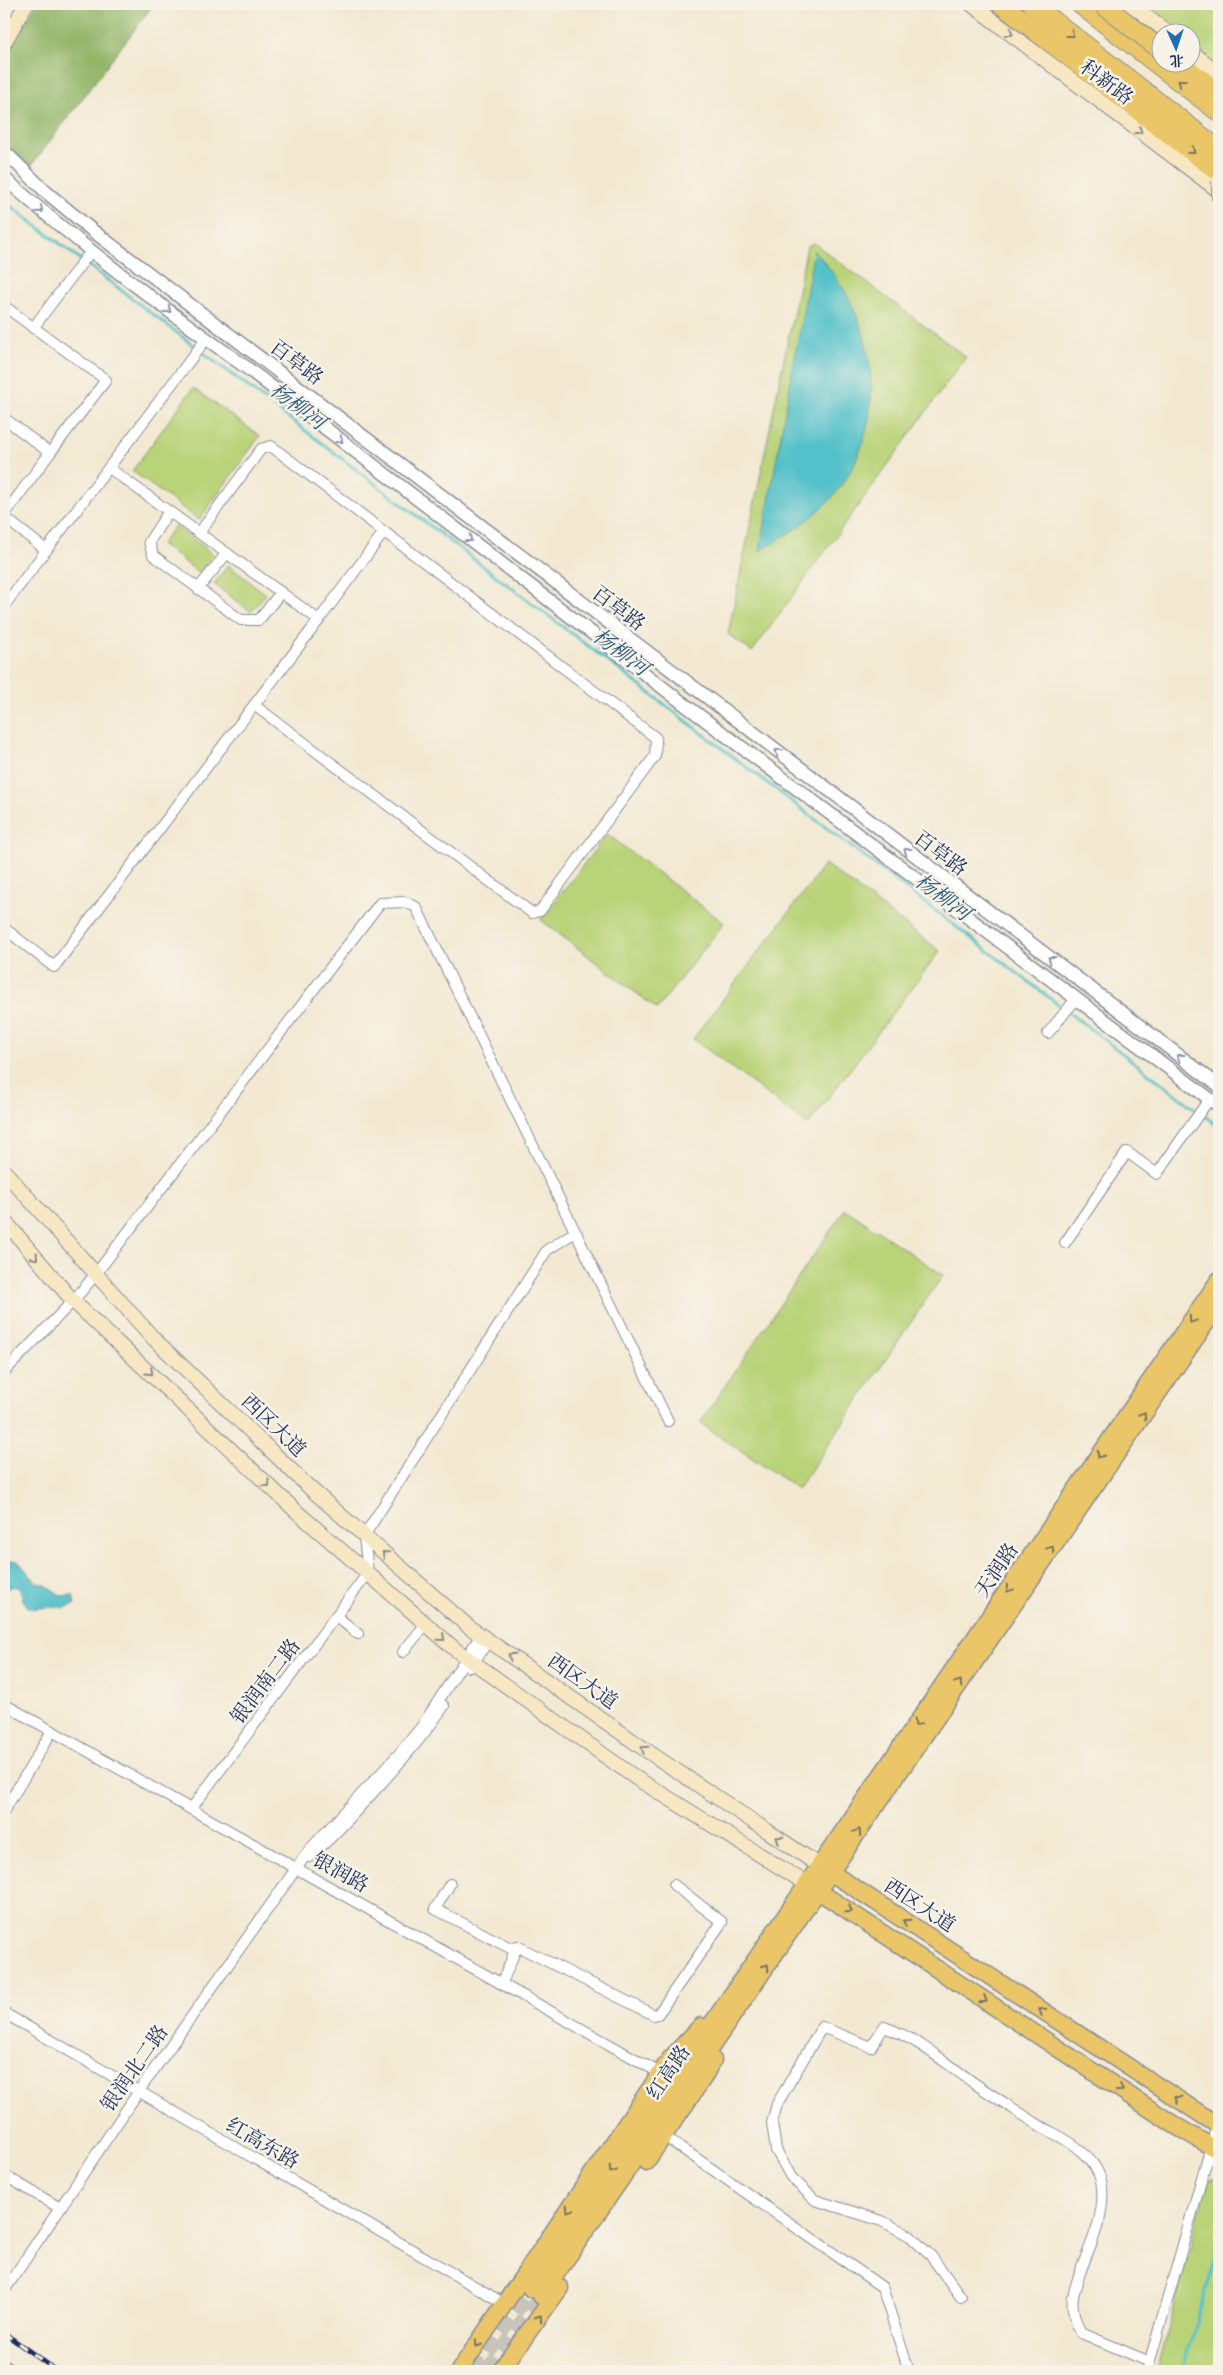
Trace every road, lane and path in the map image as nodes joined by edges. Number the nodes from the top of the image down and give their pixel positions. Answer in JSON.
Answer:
{"nodes":[{"id":1,"x":26,"y":4,"type":"edge"},
{"id":2,"x":971,"y":4,"type":"edge"},
{"id":3,"x":1001,"y":4,"type":"edge"},
{"id":4,"x":1032,"y":4,"type":"edge"},
{"id":5,"x":1080,"y":4,"type":"edge"},
{"id":6,"x":1094,"y":4,"type":"edge"},
{"id":7,"x":1102,"y":4,"type":"edge"},
{"id":8,"x":1130,"y":4,"type":"edge"},
{"id":9,"x":1154,"y":22,"type":"edge"},
{"id":10,"x":1150,"y":38,"type":"edge"},
{"id":11,"x":1150,"y":41,"type":"edge"},
{"id":12,"x":4,"y":44,"type":"edge"},
{"id":13,"x":1200,"y":59,"type":"edge"},
{"id":14,"x":1200,"y":68,"type":"edge"},
{"id":15,"x":1191,"y":72,"type":"edge"},
{"id":16,"x":1219,"y":73,"type":"edge"},
{"id":17,"x":1219,"y":80,"type":"edge"},
{"id":18,"x":1219,"y":94,"type":"edge"},
{"id":19,"x":1219,"y":112,"type":"edge"},
{"id":20,"x":1219,"y":150,"type":"edge"},
{"id":21,"x":4,"y":151,"type":"edge"},
{"id":22,"x":1219,"y":172,"type":"edge"},
{"id":23,"x":4,"y":178,"type":"edge"},
{"id":24,"x":1219,"y":181,"type":"edge"},
{"id":25,"x":1219,"y":191,"type":"edge"},
{"id":26,"x":1219,"y":200,"type":"edge"},
{"id":27,"x":86,"y":258,"type":"junction"},
{"id":28,"x":4,"y":306,"type":"edge"},
{"id":29,"x":33,"y":328,"type":"junction"},
{"id":30,"x":201,"y":346,"type":"junction"},
{"id":31,"x":4,"y":418,"type":"edge"},
{"id":32,"x":50,"y":453,"type":"junction"},
{"id":33,"x":109,"y":468,"type":"junction"},
{"id":34,"x":169,"y":511,"type":"junction"},
{"id":35,"x":4,"y":516,"type":"edge"},
{"id":36,"x":384,"y":532,"type":"junction"},
{"id":37,"x":199,"y":533,"type":"junction"},
{"id":38,"x":46,"y":550,"type":"junction"},
{"id":39,"x":226,"y":553,"type":"junction"},
{"id":40,"x":198,"y":589,"type":"junction"},
{"id":41,"x":281,"y":592,"type":"junction"},
{"id":42,"x":4,"y":606,"type":"edge"},
{"id":43,"x":319,"y":620,"type":"junction"},
{"id":44,"x":254,"y":705,"type":"junction"},
{"id":45,"x":4,"y":928,"type":"edge"},
{"id":46,"x":1070,"y":1007,"type":"junction"},
{"id":47,"x":1048,"y":1033,"type":"dead end"},
{"id":48,"x":1219,"y":1086,"type":"edge"},
{"id":49,"x":1207,"y":1107,"type":"edge"},
{"id":50,"x":4,"y":1171,"type":"edge"},
{"id":51,"x":4,"y":1220,"type":"edge"},
{"id":52,"x":577,"y":1234,"type":"junction"},
{"id":53,"x":1065,"y":1243,"type":"dead end"},
{"id":54,"x":95,"y":1275,"type":"junction"},
{"id":55,"x":1219,"y":1280,"type":"edge"},
{"id":56,"x":73,"y":1301,"type":"junction"},
{"id":57,"x":1219,"y":1304,"type":"edge"},
{"id":58,"x":4,"y":1372,"type":"edge"},
{"id":59,"x":668,"y":1421,"type":"dead end"},
{"id":60,"x":364,"y":1536,"type":"junction"},
{"id":61,"x":368,"y":1573,"type":"junction"},
{"id":62,"x":336,"y":1616,"type":"junction"},
{"id":63,"x":426,"y":1624,"type":"junction"},
{"id":64,"x":358,"y":1634,"type":"dead end"},
{"id":65,"x":485,"y":1638,"type":"junction"},
{"id":66,"x":403,"y":1652,"type":"dead end"},
{"id":67,"x":470,"y":1660,"type":"junction"},
{"id":68,"x":4,"y":1704,"type":"edge"},
{"id":69,"x":52,"y":1731,"type":"junction"},
{"id":70,"x":191,"y":1809,"type":"junction"},
{"id":71,"x":4,"y":1811,"type":"edge"},
{"id":72,"x":297,"y":1867,"type":"junction"},
{"id":73,"x":825,"y":1869,"type":"junction"},
{"id":74,"x":450,"y":1884,"type":"dead end"},
{"id":75,"x":674,"y":1885,"type":"dead end"},
{"id":76,"x":813,"y":1887,"type":"junction"},
{"id":77,"x":516,"y":1951,"type":"junction"},
{"id":78,"x":502,"y":1983,"type":"junction"},
{"id":79,"x":740,"y":1994,"type":"junction"},
{"id":80,"x":4,"y":2013,"type":"edge"},
{"id":81,"x":660,"y":2072,"type":"junction"},
{"id":82,"x":138,"y":2091,"type":"junction"},
{"id":83,"x":1218,"y":2125,"type":"edge"},
{"id":84,"x":664,"y":2136,"type":"junction"},
{"id":85,"x":1214,"y":2148,"type":"edge"},
{"id":86,"x":4,"y":2176,"type":"edge"},
{"id":87,"x":60,"y":2208,"type":"junction"},
{"id":88,"x":4,"y":2291,"type":"edge"},
{"id":89,"x":536,"y":2293,"type":"tunnel mouth"},
{"id":90,"x":960,"y":2297,"type":"dead end"},
{"id":91,"x":505,"y":2304,"type":"junction"},
{"id":92,"x":1149,"y":2367,"type":"edge"},
{"id":93,"x":459,"y":2371,"type":"edge"},
{"id":94,"x":500,"y":2371,"type":"edge"},
{"id":95,"x":910,"y":2371,"type":"edge"}],
"edges":[{"from":1,"to":12,"type":"main road"},
{"from":2,"to":25,"type":"main road","name":"科新路","one_way":true},
{"from":3,"to":22,"type":"highway","one_way":true},
{"from":4,"to":20,"type":"highway","one_way":true},
{"from":19,"to":5,"type":"highway","one_way":true},
{"from":6,"to":10,"type":"highway"},
{"from":7,"to":11,"type":"highway","bridge":true},
{"from":8,"to":9,"type":"main road"},
{"from":13,"to":16,"type":"main road"},
{"from":14,"to":17,"type":"highway"},
{"from":15,"to":18,"type":"highway"},
{"from":48,"to":21,"type":"street","name":"百草路","one_way":true},
{"from":23,"to":27,"type":"street","name":"百草路","one_way":true},
{"from":24,"to":26,"type":"main road","bridge":true},
{"from":27,"to":29,"type":"street"},
{"from":27,"to":30,"type":"street","name":"百草路","one_way":true},
{"from":28,"to":29,"type":"street"},
{"from":29,"to":32,"type":"street"},
{"from":30,"to":33,"type":"street"},
{"from":30,"to":46,"type":"street","name":"百草路","one_way":true},
{"from":31,"to":32,"type":"street"},
{"from":32,"to":35,"type":"street"},
{"from":33,"to":34,"type":"street"},
{"from":33,"to":38,"type":"street"},
{"from":34,"to":37,"type":"street"},
{"from":34,"to":40,"type":"street"},
{"from":35,"to":38,"type":"street"},
{"from":36,"to":37,"type":"street"},
{"from":36,"to":43,"type":"street"},
{"from":36,"to":44,"type":"street"},
{"from":37,"to":39,"type":"street"},
{"from":38,"to":42,"type":"street"},
{"from":39,"to":40,"type":"street"},
{"from":39,"to":41,"type":"street"},
{"from":40,"to":41,"type":"street"},
{"from":41,"to":43,"type":"street"},
{"from":43,"to":44,"type":"street"},
{"from":44,"to":45,"type":"street"},
{"from":46,"to":47,"type":"street"},
{"from":46,"to":49,"type":"street","name":"百草路"},
{"from":49,"to":53,"type":"street"},
{"from":50,"to":54,"type":"main road","name":"西区大道"},
{"from":51,"to":56,"type":"main road","one_way":true},
{"from":52,"to":54,"type":"street"},
{"from":52,"to":59,"type":"street"},
{"from":52,"to":60,"type":"street"},
{"from":54,"to":56,"type":"street"},
{"from":54,"to":60,"type":"main road","name":"西区大道"},
{"from":55,"to":73,"type":"main road","name":"天润路","one_way":true},
{"from":56,"to":58,"type":"street"},
{"from":56,"to":61,"type":"main road","one_way":true},
{"from":73,"to":57,"type":"main road","name":"天润路","one_way":true},
{"from":60,"to":61,"type":"street"},
{"from":65,"to":60,"type":"main road","name":"西区大道","one_way":true},
{"from":61,"to":62,"type":"street","name":"银润南二路"},
{"from":61,"to":63,"type":"main road"},
{"from":62,"to":64,"type":"street"},
{"from":62,"to":70,"type":"street","name":"银润南二路"},
{"from":63,"to":66,"type":"street"},
{"from":63,"to":67,"type":"main road","one_way":true},
{"from":65,"to":67,"type":"street","name":"银润北二路"},
{"from":73,"to":65,"type":"main road","name":"西区大道","one_way":true},
{"from":67,"to":72,"type":"street","name":"银润北二路"},
{"from":67,"to":76,"type":"main road"},
{"from":68,"to":69,"type":"street","name":"银润路"},
{"from":69,"to":70,"type":"street","name":"银润路"},
{"from":69,"to":71,"type":"street"},
{"from":70,"to":72,"type":"street","name":"银润路"},
{"from":72,"to":78,"type":"street","name":"银润路"},
{"from":72,"to":82,"type":"street","name":"银润北二路"},
{"from":73,"to":76,"type":"main road","name":"红高路"},
{"from":83,"to":73,"type":"main road","name":"西区大道","one_way":true},
{"from":74,"to":77,"type":"street"},
{"from":75,"to":77,"type":"street"},
{"from":76,"to":79,"type":"main road","name":"红高路"},
{"from":76,"to":85,"type":"main road","one_way":true},
{"from":77,"to":78,"type":"street"},
{"from":78,"to":81,"type":"street","name":"银润路"},
{"from":79,"to":81,"type":"main road"},
{"from":79,"to":84,"type":"main road"},
{"from":79,"to":89,"type":"main road","name":"红高路"},
{"from":80,"to":82,"type":"street","name":"红高东路"},
{"from":81,"to":91,"type":"main road","one_way":true},
{"from":82,"to":87,"type":"street","name":"银润北二路"},
{"from":82,"to":91,"type":"street","name":"红高东路"},
{"from":83,"to":85,"type":"street"},
{"from":94,"to":84,"type":"main road","one_way":true},
{"from":84,"to":95,"type":"street"},
{"from":85,"to":92,"type":"street"},
{"from":86,"to":87,"type":"street"},
{"from":87,"to":88,"type":"street","name":"银润北二路"},
{"from":90,"to":92,"type":"street"},
{"from":91,"to":93,"type":"main road","one_way":true}]}
